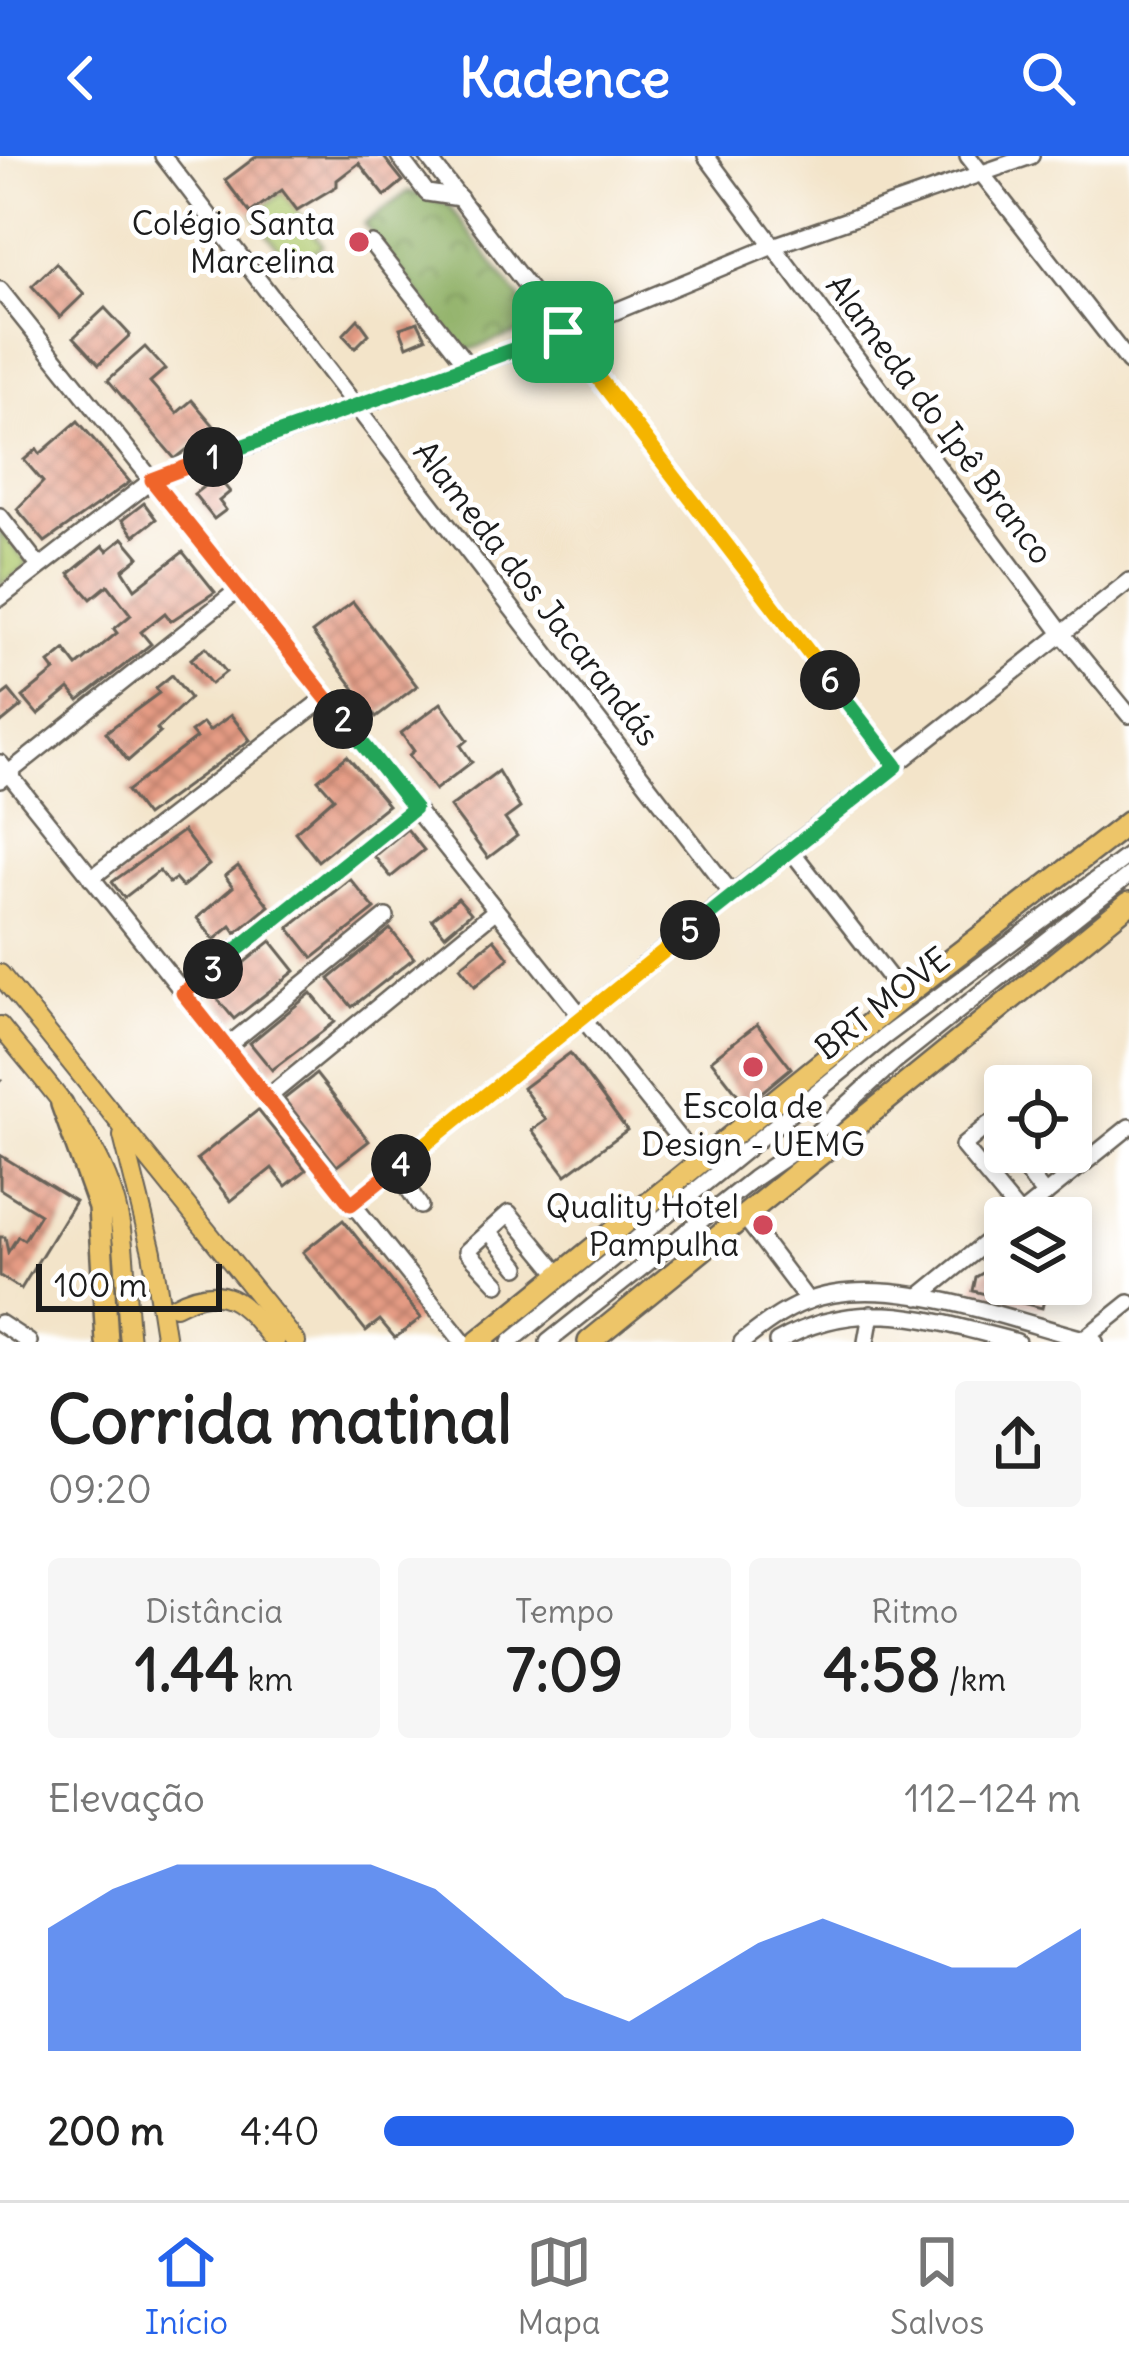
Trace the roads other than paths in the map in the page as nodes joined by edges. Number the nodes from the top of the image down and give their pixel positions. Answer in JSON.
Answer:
{"nodes":[{"id":1,"x":163,"y":156,"type":"edge"},
{"id":2,"x":398,"y":156,"type":"edge"},
{"id":3,"x":427,"y":156,"type":"edge"},
{"id":4,"x":706,"y":156,"type":"edge"},
{"id":5,"x":968,"y":156,"type":"edge"},
{"id":6,"x":1030,"y":156,"type":"edge"},
{"id":7,"x":981,"y":174,"type":"junction"},
{"id":8,"x":460,"y":198,"type":"junction"},
{"id":9,"x":372,"y":244,"type":"dead end"},
{"id":10,"x":773,"y":246,"type":"junction"},
{"id":11,"x":0,"y":290,"type":"edge"},
{"id":12,"x":563,"y":332,"type":"junction"},
{"id":13,"x":1129,"y":362,"type":"edge"},
{"id":14,"x":469,"y":367,"type":"junction"},
{"id":15,"x":354,"y":405,"type":"junction"},
{"id":16,"x":152,"y":480,"type":"junction"},
{"id":17,"x":0,"y":517,"type":"edge"},
{"id":18,"x":39,"y":566,"type":"junction"},
{"id":19,"x":1129,"y":581,"type":"edge"},
{"id":20,"x":239,"y":589,"type":"junction"},
{"id":21,"x":0,"y":598,"type":"edge"},
{"id":22,"x":1064,"y":636,"type":"junction"},
{"id":23,"x":326,"y":698,"type":"junction"},
{"id":24,"x":1129,"y":715,"type":"edge"},
{"id":25,"x":896,"y":766,"type":"junction"},
{"id":26,"x":3,"y":772,"type":"edge"},
{"id":27,"x":414,"y":808,"type":"junction"},
{"id":28,"x":1129,"y":822,"type":"edge"},
{"id":29,"x":790,"y":849,"type":"junction"},
{"id":30,"x":1129,"y":855,"type":"edge"},
{"id":31,"x":1074,"y":865,"type":"junction"},
{"id":32,"x":1129,"y":875,"type":"edge"},
{"id":33,"x":92,"y":878,"type":"junction"},
{"id":34,"x":1089,"y":884,"type":"junction"},
{"id":35,"x":732,"y":894,"type":"junction"},
{"id":36,"x":1129,"y":903,"type":"edge"},
{"id":37,"x":496,"y":910,"type":"junction"},
{"id":38,"x":386,"y":917,"type":"dead end"},
{"id":39,"x":0,"y":974,"type":"edge"},
{"id":40,"x":183,"y":993,"type":"junction"},
{"id":41,"x":904,"y":996,"type":"junction"},
{"id":42,"x":583,"y":1018,"type":"junction"},
{"id":43,"x":0,"y":1027,"type":"edge"},
{"id":44,"x":226,"y":1047,"type":"junction"},
{"id":45,"x":267,"y":1098,"type":"junction"},
{"id":46,"x":62,"y":1104,"type":"junction"},
{"id":47,"x":110,"y":1112,"type":"junction"},
{"id":48,"x":1129,"y":1127,"type":"edge"},
{"id":49,"x":984,"y":1128,"type":"edge"},
{"id":50,"x":697,"y":1161,"type":"junction"},
{"id":51,"x":394,"y":1169,"type":"junction"},
{"id":52,"x":984,"y":1173,"type":"edge"},
{"id":53,"x":984,"y":1173,"type":"edge"},
{"id":54,"x":1028,"y":1173,"type":"edge"},
{"id":55,"x":1045,"y":1195,"type":"junction"},
{"id":56,"x":1003,"y":1197,"type":"edge"},
{"id":57,"x":1042,"y":1197,"type":"edge"},
{"id":58,"x":351,"y":1204,"type":"junction"},
{"id":59,"x":420,"y":1206,"type":"dead end"},
{"id":60,"x":743,"y":1215,"type":"junction"},
{"id":61,"x":489,"y":1231,"type":"junction"},
{"id":62,"x":984,"y":1244,"type":"edge"},
{"id":63,"x":518,"y":1268,"type":"dead end"},
{"id":64,"x":560,"y":1275,"type":"junction"},
{"id":65,"x":498,"y":1284,"type":"dead end"},
{"id":66,"x":919,"y":1297,"type":"junction"},
{"id":67,"x":808,"y":1300,"type":"junction"},
{"id":68,"x":1129,"y":1303,"type":"edge"},
{"id":69,"x":175,"y":1306,"type":"dead end"},
{"id":70,"x":871,"y":1314,"type":"junction"},
{"id":71,"x":0,"y":1323,"type":"edge"},
{"id":72,"x":1008,"y":1341,"type":"edge"},
{"id":73,"x":1090,"y":1341,"type":"edge"},
{"id":74,"x":29,"y":1342,"type":"edge"},
{"id":75,"x":107,"y":1342,"type":"edge"},
{"id":76,"x":130,"y":1342,"type":"edge"},
{"id":77,"x":166,"y":1342,"type":"edge"},
{"id":78,"x":275,"y":1342,"type":"edge"},
{"id":79,"x":296,"y":1342,"type":"edge"},
{"id":80,"x":464,"y":1342,"type":"edge"},
{"id":81,"x":478,"y":1342,"type":"edge"},
{"id":82,"x":510,"y":1342,"type":"edge"},
{"id":83,"x":548,"y":1342,"type":"edge"},
{"id":84,"x":589,"y":1342,"type":"edge"},
{"id":85,"x":742,"y":1342,"type":"edge"},
{"id":86,"x":777,"y":1342,"type":"edge"},
{"id":87,"x":866,"y":1342,"type":"edge"}],
"edges":[{"from":1,"to":15,"type":"street","name":"Alameda dos Jacarandás"},
{"from":2,"to":8,"type":"street"},
{"from":3,"to":8,"type":"street"},
{"from":4,"to":10,"type":"street","name":"Alameda do Ipê Branco"},
{"from":5,"to":7,"type":"street"},
{"from":6,"to":7,"type":"street"},
{"from":7,"to":10,"type":"street"},
{"from":7,"to":13,"type":"street"},
{"from":8,"to":12,"type":"street"},
{"from":9,"to":14,"type":"street"},
{"from":10,"to":12,"type":"street"},
{"from":10,"to":22,"type":"street","name":"Alameda do Ipê Branco"},
{"from":11,"to":16,"type":"street"},
{"from":12,"to":14,"type":"street"},
{"from":12,"to":25,"type":"street"},
{"from":14,"to":15,"type":"street"},
{"from":15,"to":16,"type":"street"},
{"from":15,"to":35,"type":"street","name":"Alameda dos Jacarandás"},
{"from":16,"to":18,"type":"street"},
{"from":16,"to":20,"type":"street"},
{"from":17,"to":18,"type":"street"},
{"from":18,"to":21,"type":"street"},
{"from":19,"to":22,"type":"street"},
{"from":20,"to":23,"type":"street"},
{"from":20,"to":26,"type":"street"},
{"from":22,"to":24,"type":"street","name":"Alameda do Ipê Branco"},
{"from":22,"to":25,"type":"street"},
{"from":23,"to":27,"type":"street"},
{"from":23,"to":33,"type":"street"},
{"from":25,"to":29,"type":"street"},
{"from":26,"to":33,"type":"street"},
{"from":27,"to":37,"type":"street"},
{"from":27,"to":40,"type":"street"},
{"from":28,"to":31,"type":"highway"},
{"from":29,"to":35,"type":"street"},
{"from":29,"to":41,"type":"street"},
{"from":30,"to":34,"type":"street","name":"BRT MOVE"},
{"from":31,"to":34,"type":"street"},
{"from":31,"to":41,"type":"highway"},
{"from":32,"to":83,"type":"street","name":"BRT MOVE"},
{"from":33,"to":40,"type":"street"},
{"from":34,"to":82,"type":"street","name":"BRT MOVE"},
{"from":35,"to":42,"type":"street"},
{"from":36,"to":60,"type":"highway"},
{"from":37,"to":42,"type":"street"},
{"from":37,"to":45,"type":"street"},
{"from":38,"to":44,"type":"street"},
{"from":39,"to":47,"type":"main road"},
{"from":40,"to":44,"type":"street"},
{"from":41,"to":50,"type":"highway"},
{"from":42,"to":50,"type":"street"},
{"from":42,"to":51,"type":"street"},
{"from":43,"to":46,"type":"main road"},
{"from":44,"to":45,"type":"street"},
{"from":45,"to":58,"type":"street"},
{"from":46,"to":75,"type":"highway"},
{"from":46,"to":76,"type":"main road"},
{"from":47,"to":77,"type":"main road"},
{"from":47,"to":79,"type":"main road"},
{"from":48,"to":55,"type":"street"},
{"from":49,"to":53,"type":"street"},
{"from":50,"to":64,"type":"highway"},
{"from":51,"to":58,"type":"street"},
{"from":51,"to":59,"type":"street"},
{"from":52,"to":56,"type":"street"},
{"from":54,"to":55,"type":"street"},
{"from":55,"to":57,"type":"street"},
{"from":58,"to":80,"type":"street"},
{"from":60,"to":67,"type":"street"},
{"from":60,"to":84,"type":"highway"},
{"from":61,"to":63,"type":"street"},
{"from":61,"to":64,"type":"street"},
{"from":61,"to":65,"type":"street"},
{"from":62,"to":66,"type":"street"},
{"from":64,"to":81,"type":"highway"},
{"from":66,"to":67,"type":"street"},
{"from":66,"to":73,"type":"street"},
{"from":67,"to":85,"type":"street"},
{"from":68,"to":73,"type":"street"},
{"from":69,"to":78,"type":"main road"},
{"from":70,"to":72,"type":"street"},
{"from":70,"to":86,"type":"street"},
{"from":70,"to":87,"type":"street"},
{"from":71,"to":74,"type":"street"}]}
